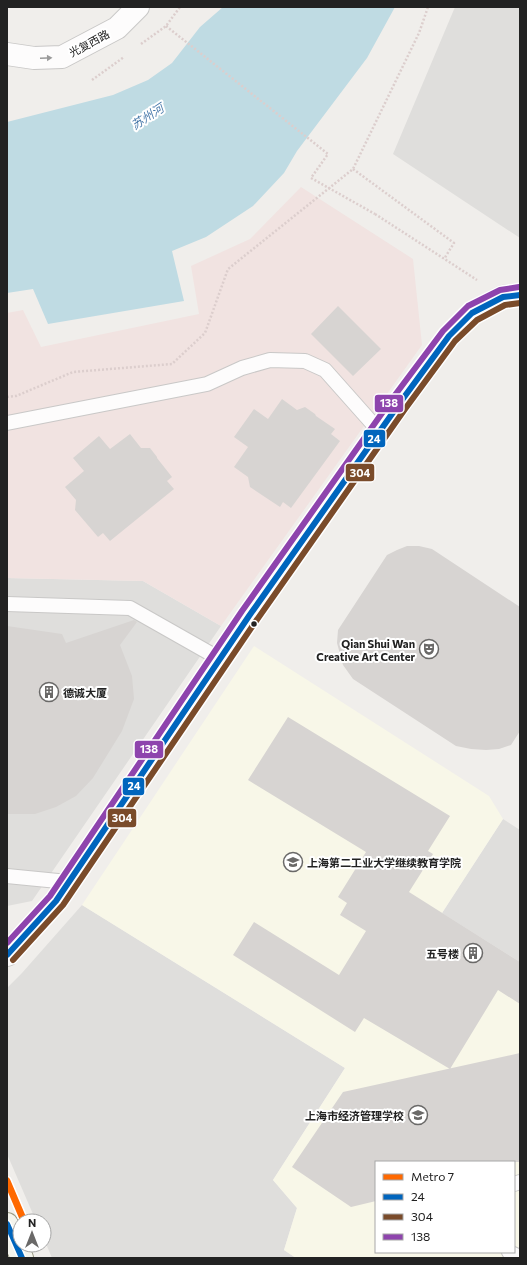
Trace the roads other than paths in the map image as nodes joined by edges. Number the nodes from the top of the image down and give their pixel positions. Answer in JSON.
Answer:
{"nodes":[{"id":1,"x":138,"y":7,"type":"edge"},
{"id":2,"x":7,"y":54,"type":"edge"},
{"id":3,"x":511,"y":296,"type":"edge"},
{"id":4,"x":7,"y":423,"type":"edge"},
{"id":5,"x":380,"y":432,"type":"junction"},
{"id":6,"x":7,"y":604,"type":"edge"},
{"id":7,"x":220,"y":659,"type":"junction"},
{"id":8,"x":7,"y":876,"type":"edge"},
{"id":9,"x":68,"y":882,"type":"junction"},
{"id":10,"x":7,"y":955,"type":"edge"},
{"id":11,"x":7,"y":1224,"type":"edge"},
{"id":12,"x":22,"y":1258,"type":"edge"}],
"edges":[{"from":2,"to":1,"type":"street","name":"光复西路","one_way":true},
{"from":3,"to":5,"type":"street"},
{"from":4,"to":5,"type":"lane"},
{"from":5,"to":7,"type":"street"},
{"from":6,"to":7,"type":"lane"},
{"from":7,"to":9,"type":"street"},
{"from":8,"to":9,"type":"lane"},
{"from":9,"to":10,"type":"street"},
{"from":11,"to":12,"type":"main road"}]}
